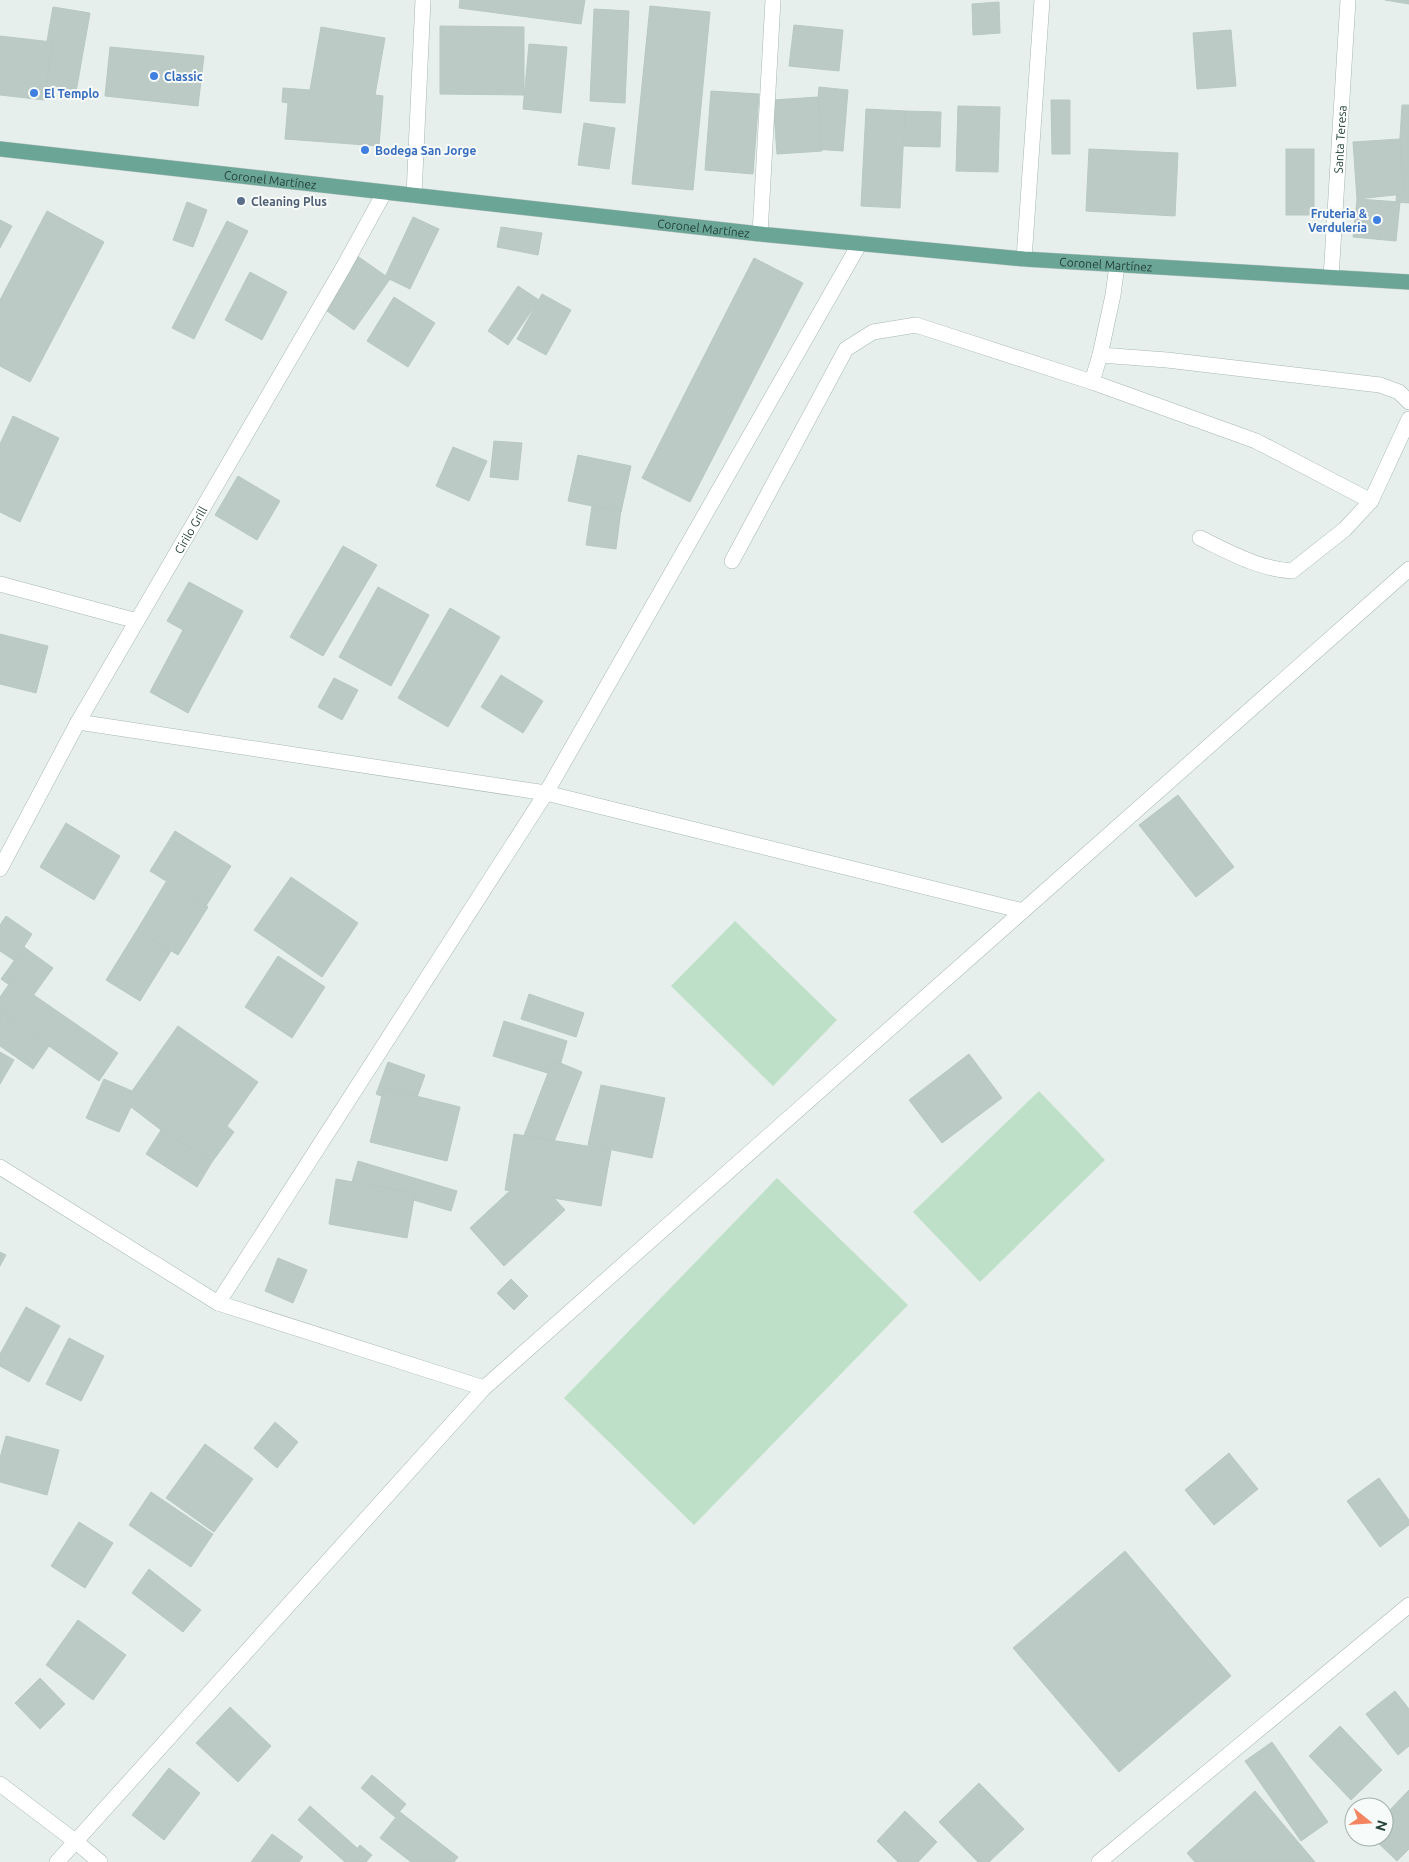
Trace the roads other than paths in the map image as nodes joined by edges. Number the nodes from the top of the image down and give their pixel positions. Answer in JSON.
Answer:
{"nodes":[{"id":1,"x":423,"y":0,"type":"edge"},
{"id":2,"x":773,"y":0,"type":"edge"},
{"id":3,"x":1042,"y":0,"type":"edge"},
{"id":4,"x":1348,"y":0,"type":"edge"},
{"id":5,"x":0,"y":149,"type":"edge"},
{"id":6,"x":384,"y":193,"type":"junction"},
{"id":7,"x":414,"y":195,"type":"junction"},
{"id":8,"x":760,"y":234,"type":"junction"},
{"id":9,"x":860,"y":243,"type":"junction"},
{"id":10,"x":1024,"y":259,"type":"junction"},
{"id":11,"x":1117,"y":265,"type":"junction"},
{"id":12,"x":1331,"y":278,"type":"junction"},
{"id":13,"x":1409,"y":282,"type":"edge"},
{"id":14,"x":1100,"y":355,"type":"junction"},
{"id":15,"x":1092,"y":382,"type":"junction"},
{"id":16,"x":1409,"y":402,"type":"edge"},
{"id":17,"x":1409,"y":419,"type":"edge"},
{"id":18,"x":1371,"y":501,"type":"junction"},
{"id":19,"x":1200,"y":538,"type":"dead end"},
{"id":20,"x":732,"y":561,"type":"dead end"},
{"id":21,"x":1409,"y":568,"type":"edge"},
{"id":22,"x":0,"y":584,"type":"edge"},
{"id":23,"x":137,"y":621,"type":"junction"},
{"id":24,"x":78,"y":722,"type":"junction"},
{"id":25,"x":546,"y":793,"type":"junction"},
{"id":26,"x":0,"y":869,"type":"edge"},
{"id":27,"x":1023,"y":911,"type":"junction"},
{"id":28,"x":0,"y":1167,"type":"edge"},
{"id":29,"x":218,"y":1303,"type":"junction"},
{"id":30,"x":484,"y":1388,"type":"junction"},
{"id":31,"x":1409,"y":1605,"type":"edge"},
{"id":32,"x":0,"y":1784,"type":"edge"},
{"id":33,"x":75,"y":1841,"type":"junction"},
{"id":34,"x":57,"y":1862,"type":"edge"},
{"id":35,"x":100,"y":1862,"type":"edge"},
{"id":36,"x":1099,"y":1862,"type":"edge"}],
"edges":[{"from":1,"to":7,"type":"street"},
{"from":2,"to":8,"type":"street"},
{"from":3,"to":10,"type":"street"},
{"from":4,"to":12,"type":"street","name":"Santa Teresa"},
{"from":5,"to":6,"type":"main road","name":"Coronel Martínez"},
{"from":6,"to":7,"type":"main road","name":"Coronel Martínez"},
{"from":6,"to":23,"type":"street","name":"Cirilo Grill"},
{"from":7,"to":8,"type":"main road","name":"Coronel Martínez"},
{"from":8,"to":9,"type":"main road","name":"Coronel Martínez"},
{"from":9,"to":10,"type":"main road","name":"Coronel Martínez"},
{"from":9,"to":25,"type":"street"},
{"from":10,"to":11,"type":"main road","name":"Coronel Martínez"},
{"from":11,"to":12,"type":"main road","name":"Coronel Martínez"},
{"from":11,"to":14,"type":"street"},
{"from":12,"to":13,"type":"main road","name":"Coronel Martínez"},
{"from":14,"to":15,"type":"street"},
{"from":14,"to":16,"type":"street"},
{"from":15,"to":18,"type":"street"},
{"from":15,"to":20,"type":"street"},
{"from":17,"to":18,"type":"street"},
{"from":18,"to":19,"type":"street"},
{"from":21,"to":27,"type":"street"},
{"from":22,"to":23,"type":"street"},
{"from":23,"to":24,"type":"street","name":"Cirilo Grill"},
{"from":24,"to":25,"type":"street"},
{"from":24,"to":26,"type":"street","name":"Cirilo Grill"},
{"from":25,"to":27,"type":"street"},
{"from":25,"to":29,"type":"street"},
{"from":27,"to":30,"type":"street"},
{"from":28,"to":29,"type":"street"},
{"from":29,"to":30,"type":"street"},
{"from":30,"to":33,"type":"street"},
{"from":31,"to":36,"type":"street"},
{"from":32,"to":33,"type":"street"},
{"from":33,"to":34,"type":"street"},
{"from":33,"to":35,"type":"street"}]}
